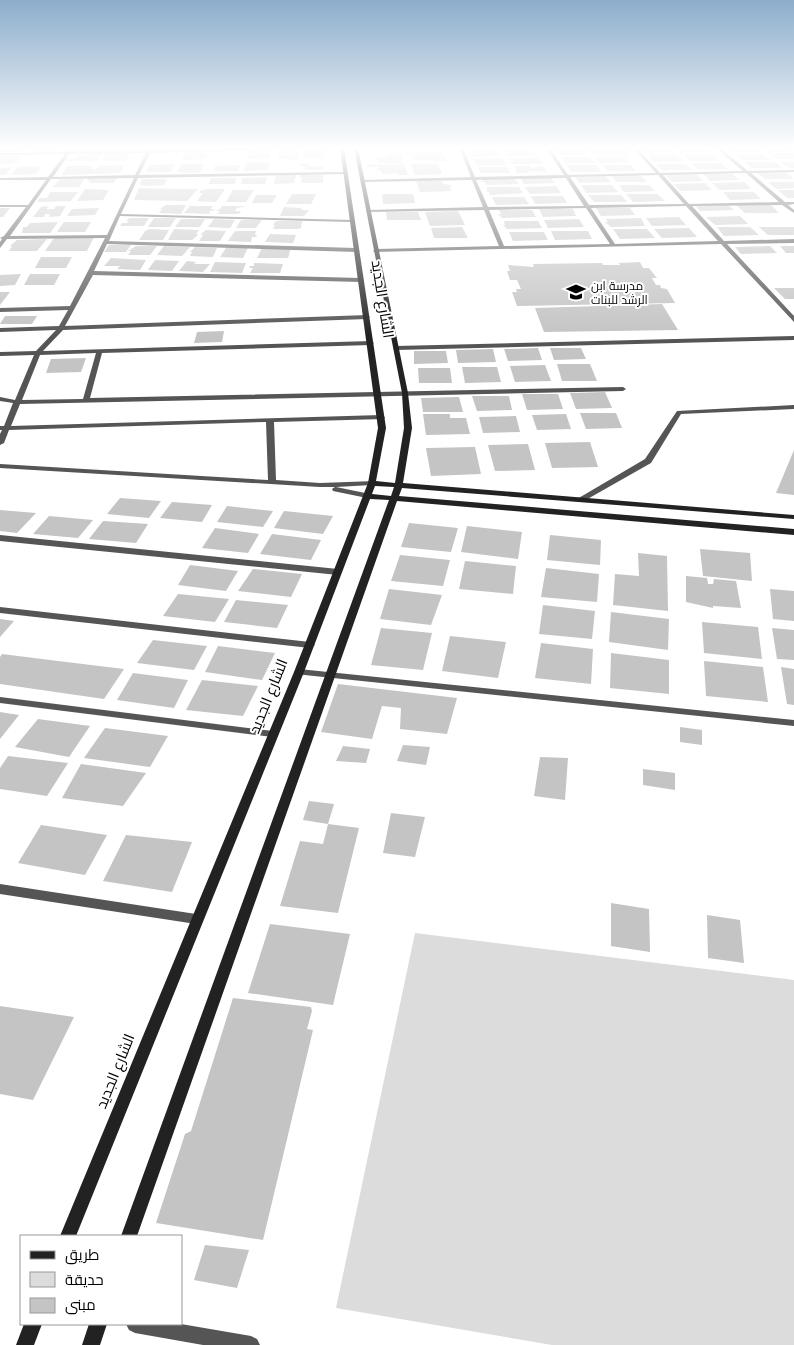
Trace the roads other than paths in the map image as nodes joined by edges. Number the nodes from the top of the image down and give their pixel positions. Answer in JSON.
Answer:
{"nodes":[{"id":1,"x":26,"y":211,"type":"edge"},
{"id":2,"x":121,"y":211,"type":"edge"},
{"id":3,"x":351,"y":211,"type":"edge"},
{"id":4,"x":368,"y":211,"type":"joint"},
{"id":5,"x":377,"y":211,"type":"edge"},
{"id":6,"x":488,"y":211,"type":"edge"},
{"id":7,"x":590,"y":211,"type":"edge"},
{"id":8,"x":693,"y":211,"type":"edge"},
{"id":9,"x":119,"y":215,"type":"junction"},
{"id":10,"x":352,"y":221,"type":"junction"},
{"id":11,"x":109,"y":236,"type":"junction"},
{"id":12,"x":3,"y":238,"type":"edge"},
{"id":13,"x":794,"y":241,"type":"edge"},
{"id":14,"x":105,"y":242,"type":"junction"},
{"id":15,"x":722,"y":242,"type":"junction"},
{"id":16,"x":613,"y":245,"type":"junction"},
{"id":17,"x":0,"y":246,"type":"edge"},
{"id":18,"x":502,"y":248,"type":"junction"},
{"id":19,"x":356,"y":250,"type":"junction"},
{"id":20,"x":376,"y":250,"type":"junction"},
{"id":21,"x":92,"y":273,"type":"junction"},
{"id":22,"x":361,"y":280,"type":"junction"},
{"id":23,"x":71,"y":308,"type":"junction"},
{"id":24,"x":0,"y":310,"type":"edge"},
{"id":25,"x":366,"y":317,"type":"junction"},
{"id":26,"x":794,"y":320,"type":"edge"},
{"id":27,"x":60,"y":329,"type":"junction"},
{"id":28,"x":0,"y":330,"type":"edge"},
{"id":29,"x":794,"y":338,"type":"edge"},
{"id":30,"x":371,"y":343,"type":"junction"},
{"id":31,"x":396,"y":348,"type":"junction"},
{"id":32,"x":100,"y":350,"type":"junction"},
{"id":33,"x":38,"y":353,"type":"junction"},
{"id":34,"x":0,"y":354,"type":"edge"},
{"id":35,"x":623,"y":388,"type":"dead end"},
{"id":36,"x":405,"y":393,"type":"junction"},
{"id":37,"x":378,"y":394,"type":"junction"},
{"id":38,"x":0,"y":400,"type":"edge"},
{"id":39,"x":86,"y":401,"type":"junction"},
{"id":40,"x":17,"y":402,"type":"junction"},
{"id":41,"x":794,"y":407,"type":"edge"},
{"id":42,"x":380,"y":417,"type":"junction"},
{"id":43,"x":270,"y":420,"type":"junction"},
{"id":44,"x":3,"y":428,"type":"edge"},
{"id":45,"x":0,"y":443,"type":"edge"},
{"id":46,"x":0,"y":466,"type":"edge"},
{"id":47,"x":272,"y":482,"type":"junction"},
{"id":48,"x":372,"y":483,"type":"junction"},
{"id":49,"x":320,"y":485,"type":"junction"},
{"id":50,"x":399,"y":486,"type":"junction"},
{"id":51,"x":367,"y":496,"type":"junction"},
{"id":52,"x":396,"y":498,"type":"junction"},
{"id":53,"x":581,"y":499,"type":"junction"},
{"id":54,"x":794,"y":516,"type":"edge"},
{"id":55,"x":794,"y":532,"type":"edge"},
{"id":56,"x":0,"y":538,"type":"edge"},
{"id":57,"x":338,"y":572,"type":"junction"},
{"id":58,"x":0,"y":610,"type":"edge"},
{"id":59,"x":310,"y":645,"type":"junction"},
{"id":60,"x":299,"y":672,"type":"junction"},
{"id":61,"x":332,"y":676,"type":"junction"},
{"id":62,"x":0,"y":700,"type":"edge"},
{"id":63,"x":794,"y":723,"type":"edge"},
{"id":64,"x":273,"y":734,"type":"junction"},
{"id":65,"x":0,"y":889,"type":"edge"},
{"id":66,"x":196,"y":919,"type":"junction"},
{"id":67,"x":68,"y":1235,"type":"edge"},
{"id":68,"x":129,"y":1235,"type":"edge"},
{"id":69,"x":33,"y":1325,"type":"edge"},
{"id":70,"x":98,"y":1325,"type":"edge"},
{"id":71,"x":141,"y":1325,"type":"edge"},
{"id":72,"x":25,"y":1345,"type":"edge"},
{"id":73,"x":91,"y":1345,"type":"edge"},
{"id":74,"x":251,"y":1345,"type":"edge"}],
"edges":[{"from":1,"to":12,"type":"street"},
{"from":2,"to":9,"type":"street"},
{"from":3,"to":10,"type":"street","name":"الشارع الجديد"},
{"from":4,"to":5,"type":"street"},
{"from":4,"to":20,"type":"street","name":"الشارع الجديد"},
{"from":6,"to":18,"type":"street"},
{"from":7,"to":16,"type":"street"},
{"from":8,"to":15,"type":"street"},
{"from":9,"to":10,"type":"street"},
{"from":9,"to":11,"type":"street"},
{"from":10,"to":19,"type":"street","name":"الشارع الجديد"},
{"from":11,"to":12,"type":"street"},
{"from":11,"to":14,"type":"street"},
{"from":12,"to":17,"type":"street"},
{"from":13,"to":15,"type":"street"},
{"from":14,"to":19,"type":"street"},
{"from":14,"to":21,"type":"street"},
{"from":15,"to":16,"type":"street"},
{"from":15,"to":26,"type":"street"},
{"from":16,"to":18,"type":"street"},
{"from":18,"to":20,"type":"street"},
{"from":19,"to":22,"type":"street","name":"الشارع الجديد"},
{"from":20,"to":31,"type":"street","name":"الشارع الجديد"},
{"from":21,"to":22,"type":"street"},
{"from":21,"to":23,"type":"street"},
{"from":22,"to":25,"type":"street","name":"الشارع الجديد"},
{"from":23,"to":24,"type":"street"},
{"from":23,"to":27,"type":"street"},
{"from":25,"to":27,"type":"street"},
{"from":25,"to":30,"type":"street","name":"الشارع الجديد"},
{"from":27,"to":28,"type":"street"},
{"from":27,"to":33,"type":"street"},
{"from":29,"to":31,"type":"street"},
{"from":30,"to":32,"type":"street"},
{"from":30,"to":37,"type":"street","name":"الشارع الجديد"},
{"from":31,"to":36,"type":"street","name":"الشارع الجديد"},
{"from":32,"to":33,"type":"street"},
{"from":32,"to":39,"type":"street"},
{"from":33,"to":34,"type":"street"},
{"from":33,"to":40,"type":"street"},
{"from":35,"to":36,"type":"street"},
{"from":36,"to":37,"type":"street"},
{"from":36,"to":50,"type":"street","name":"الشارع الجديد"},
{"from":37,"to":39,"type":"street"},
{"from":37,"to":42,"type":"street","name":"الشارع الجديد"},
{"from":38,"to":40,"type":"street"},
{"from":39,"to":40,"type":"street"},
{"from":40,"to":44,"type":"street"},
{"from":41,"to":53,"type":"street"},
{"from":42,"to":43,"type":"street"},
{"from":42,"to":48,"type":"street","name":"الشارع الجديد"},
{"from":43,"to":44,"type":"street"},
{"from":43,"to":47,"type":"street"},
{"from":44,"to":45,"type":"street"},
{"from":46,"to":47,"type":"street"},
{"from":47,"to":49,"type":"street"},
{"from":48,"to":49,"type":"street"},
{"from":48,"to":50,"type":"street"},
{"from":48,"to":51,"type":"street","name":"الشارع الجديد"},
{"from":49,"to":51,"type":"street"},
{"from":50,"to":52,"type":"street","name":"الشارع الجديد"},
{"from":50,"to":53,"type":"street"},
{"from":51,"to":52,"type":"street"},
{"from":51,"to":57,"type":"street","name":"الشارع الجديد"},
{"from":52,"to":55,"type":"street"},
{"from":52,"to":61,"type":"street","name":"الشارع الجديد"},
{"from":53,"to":54,"type":"street"},
{"from":56,"to":57,"type":"street"},
{"from":57,"to":59,"type":"street","name":"الشارع الجديد"},
{"from":58,"to":59,"type":"street"},
{"from":59,"to":60,"type":"street","name":"الشارع الجديد"},
{"from":60,"to":61,"type":"street"},
{"from":60,"to":64,"type":"street","name":"الشارع الجديد"},
{"from":61,"to":63,"type":"street"},
{"from":61,"to":68,"type":"street","name":"الشارع الجديد"},
{"from":62,"to":64,"type":"street"},
{"from":64,"to":66,"type":"street","name":"الشارع الجديد"},
{"from":65,"to":66,"type":"street"},
{"from":66,"to":67,"type":"street","name":"الشارع الجديد"},
{"from":69,"to":72,"type":"street"},
{"from":70,"to":73,"type":"street"},
{"from":71,"to":74,"type":"street"}]}
